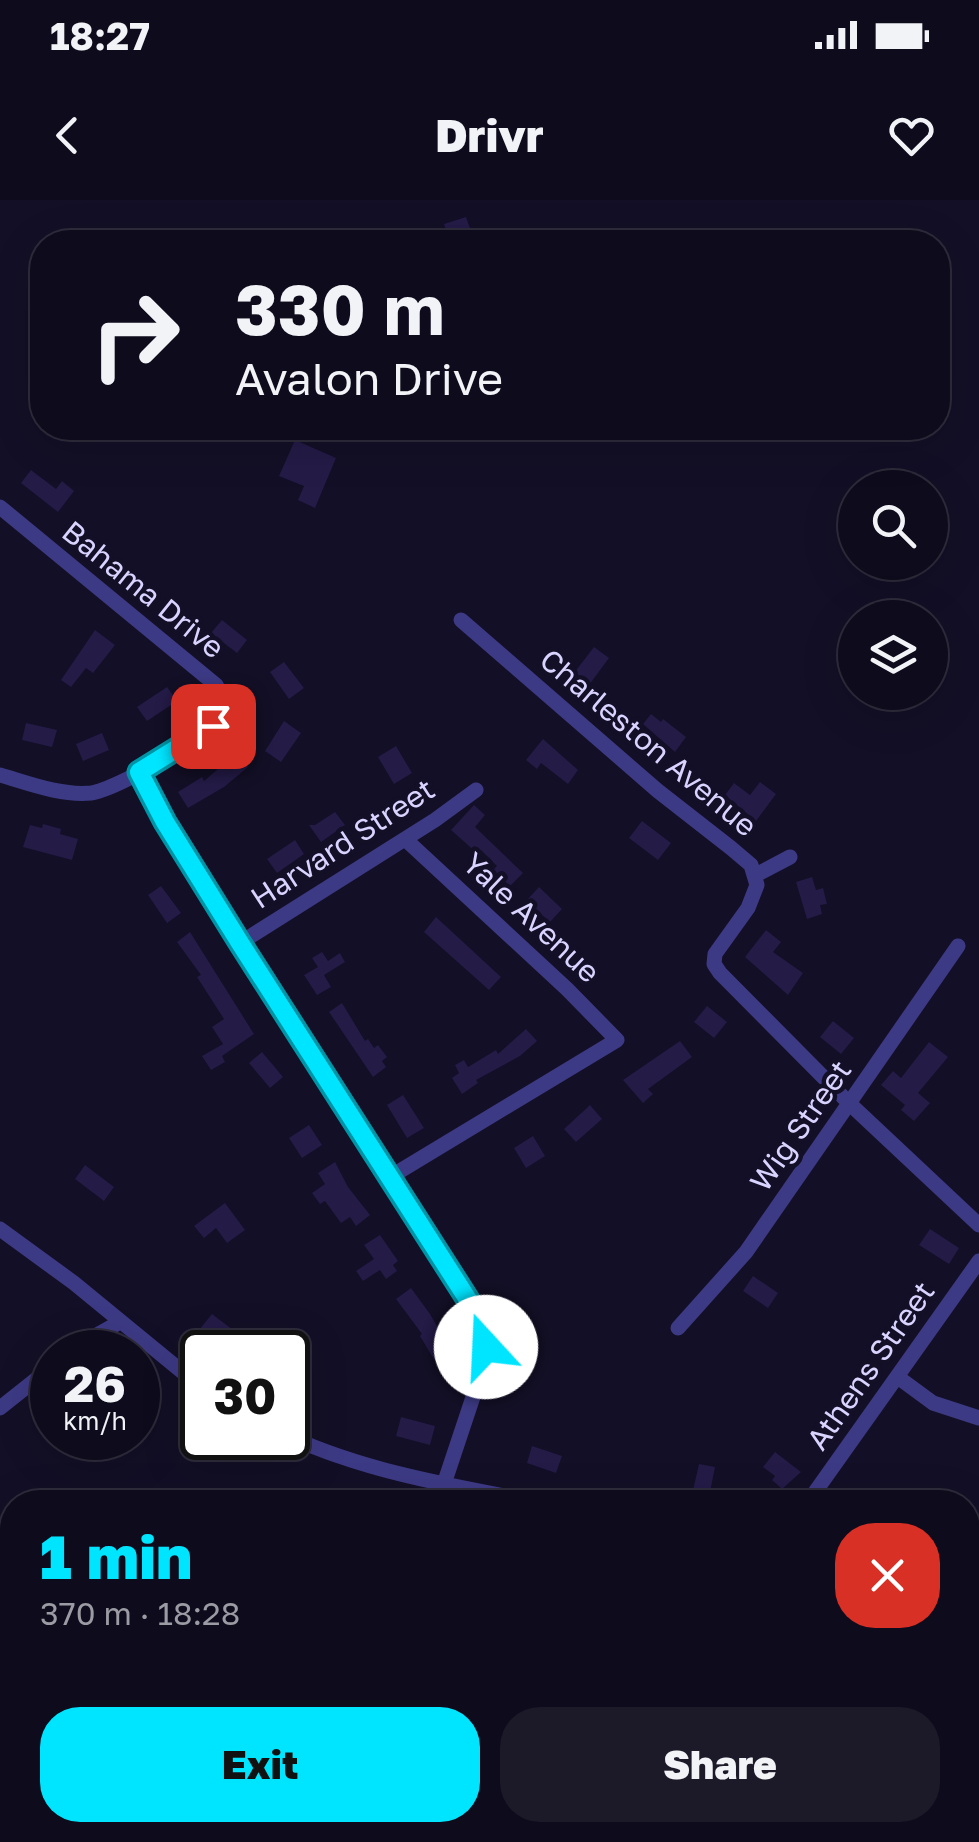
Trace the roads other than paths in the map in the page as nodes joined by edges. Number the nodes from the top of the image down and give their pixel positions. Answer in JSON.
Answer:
{"nodes":[{"id":1,"x":0,"y":507,"type":"edge"},
{"id":2,"x":461,"y":620,"type":"dead end"},
{"id":3,"x":139,"y":772,"type":"junction"},
{"id":4,"x":0,"y":775,"type":"edge"},
{"id":5,"x":476,"y":790,"type":"dead end"},
{"id":6,"x":405,"y":839,"type":"junction"},
{"id":7,"x":790,"y":857,"type":"dead end"},
{"id":8,"x":756,"y":875,"type":"junction"},
{"id":9,"x":240,"y":943,"type":"junction"},
{"id":10,"x":958,"y":946,"type":"dead end"},
{"id":11,"x":850,"y":1104,"type":"junction"},
{"id":12,"x":390,"y":1177,"type":"junction"},
{"id":13,"x":979,"y":1225,"type":"edge"},
{"id":14,"x":0,"y":1228,"type":"edge"},
{"id":15,"x":976,"y":1271,"type":"edge"},
{"id":16,"x":120,"y":1322,"type":"junction"},
{"id":17,"x":678,"y":1328,"type":"dead end"},
{"id":18,"x":106,"y":1330,"type":"edge"},
{"id":19,"x":180,"y":1370,"type":"edge"},
{"id":20,"x":899,"y":1378,"type":"junction"},
{"id":21,"x":30,"y":1384,"type":"edge"},
{"id":22,"x":0,"y":1408,"type":"edge"},
{"id":23,"x":979,"y":1418,"type":"edge"},
{"id":24,"x":310,"y":1445,"type":"edge"},
{"id":25,"x":444,"y":1484,"type":"junction"},
{"id":26,"x":475,"y":1490,"type":"edge"},
{"id":27,"x":817,"y":1490,"type":"edge"}],
"edges":[{"from":1,"to":3,"type":"street","name":"Bahama Drive"},
{"from":2,"to":8,"type":"street","name":"Charleston Avenue"},
{"from":3,"to":4,"type":"street"},
{"from":3,"to":9,"type":"street"},
{"from":5,"to":6,"type":"street","name":"Harvard Street"},
{"from":6,"to":9,"type":"street","name":"Harvard Street"},
{"from":6,"to":12,"type":"street","name":"Yale Avenue"},
{"from":7,"to":8,"type":"street"},
{"from":8,"to":11,"type":"street","name":"Charleston Avenue"},
{"from":9,"to":12,"type":"street"},
{"from":10,"to":11,"type":"street","name":"Wig Street"},
{"from":11,"to":13,"type":"street","name":"Charleston Avenue"},
{"from":11,"to":17,"type":"street","name":"Wig Street"},
{"from":12,"to":25,"type":"street"},
{"from":14,"to":16,"type":"street"},
{"from":15,"to":20,"type":"street","name":"Athens Street"},
{"from":16,"to":18,"type":"street"},
{"from":16,"to":19,"type":"street"},
{"from":20,"to":23,"type":"street"},
{"from":20,"to":27,"type":"street","name":"Athens Street"},
{"from":21,"to":22,"type":"street"},
{"from":24,"to":25,"type":"street"},
{"from":25,"to":26,"type":"street"}]}
